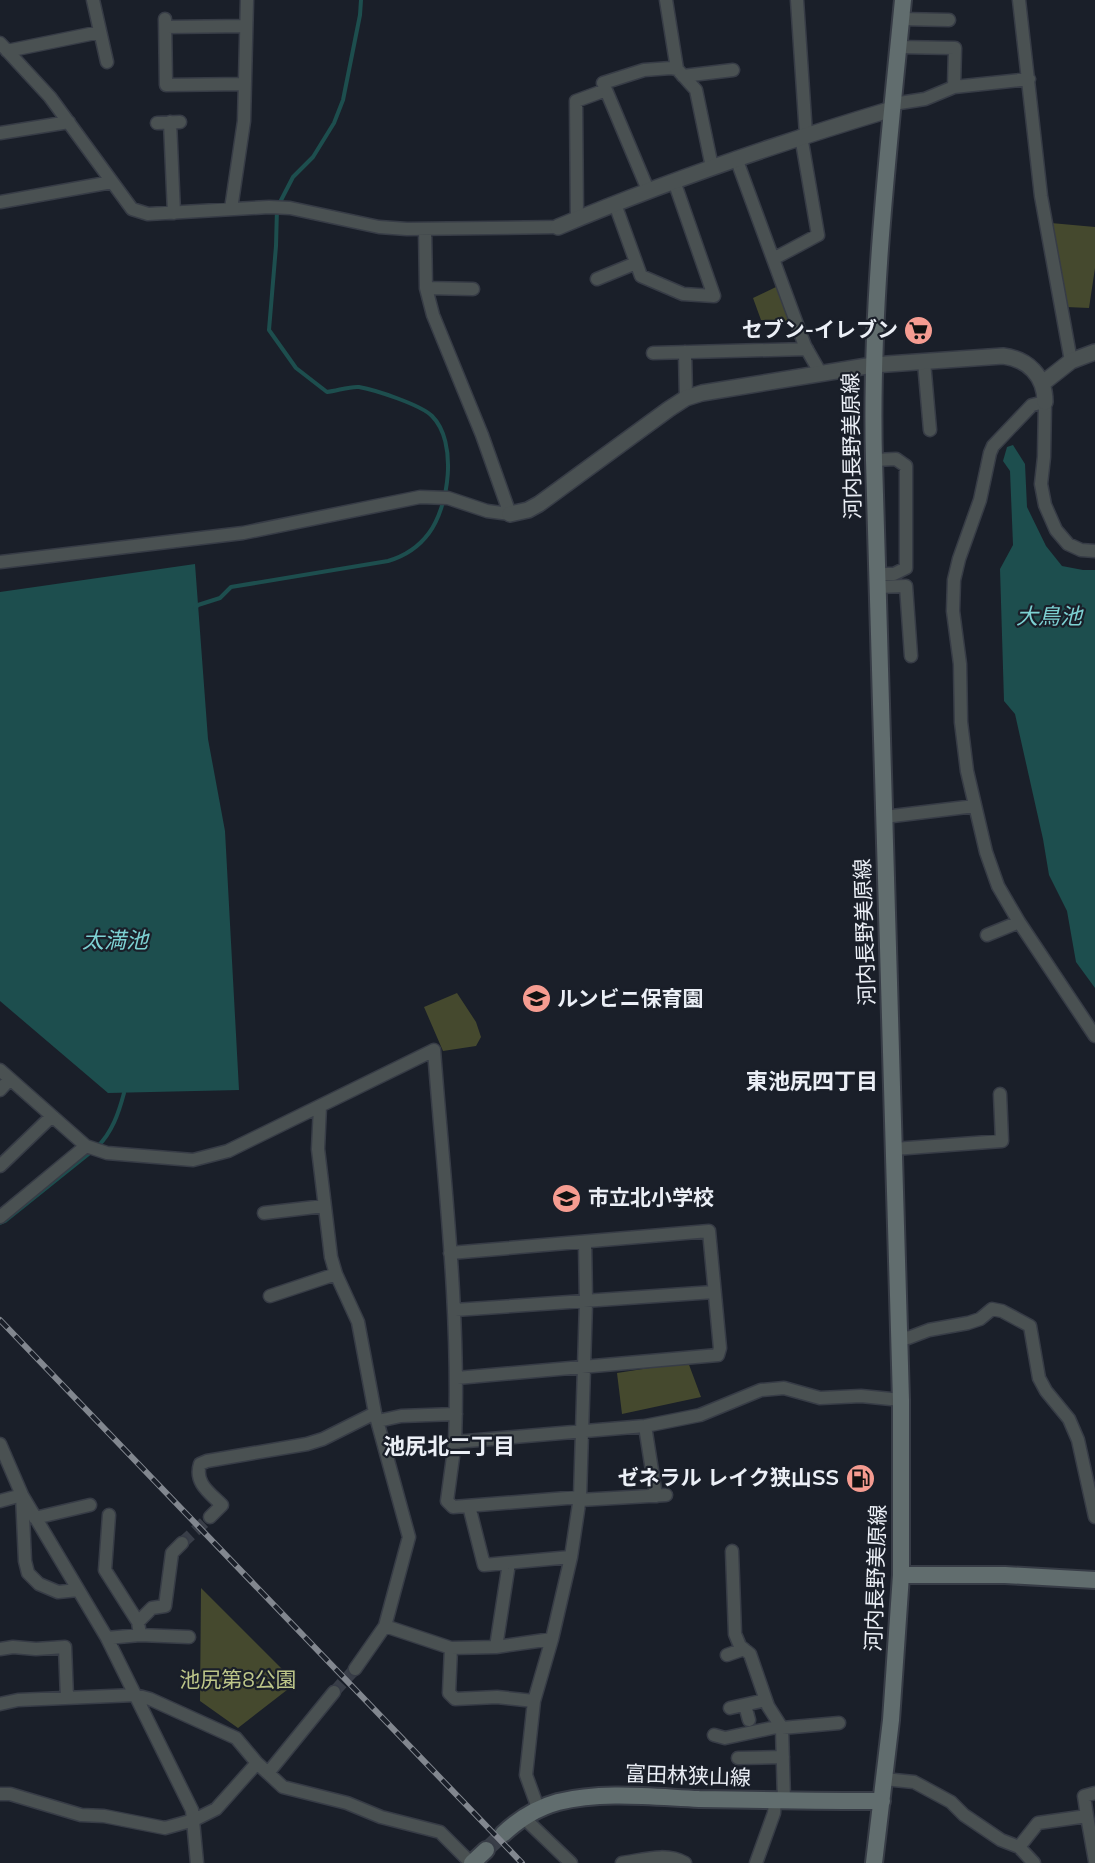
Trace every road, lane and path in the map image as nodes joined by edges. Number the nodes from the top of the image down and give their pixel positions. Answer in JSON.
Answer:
{"nodes":[{"id":1,"x":93,"y":0,"type":"edge"},
{"id":2,"x":247,"y":0,"type":"edge"},
{"id":3,"x":666,"y":0,"type":"edge"},
{"id":4,"x":797,"y":0,"type":"edge"},
{"id":5,"x":903,"y":0,"type":"edge"},
{"id":6,"x":1019,"y":0,"type":"edge"},
{"id":7,"x":901,"y":19,"type":"junction"},
{"id":8,"x":949,"y":20,"type":"dead end"},
{"id":9,"x":246,"y":26,"type":"junction"},
{"id":10,"x":100,"y":32,"type":"junction"},
{"id":11,"x":898,"y":46,"type":"junction"},
{"id":12,"x":4,"y":47,"type":"edge"},
{"id":13,"x":107,"y":62,"type":"dead end"},
{"id":14,"x":733,"y":70,"type":"dead end"},
{"id":15,"x":680,"y":73,"type":"junction"},
{"id":16,"x":1029,"y":79,"type":"junction"},
{"id":17,"x":603,"y":83,"type":"dead end"},
{"id":18,"x":245,"y":84,"type":"junction"},
{"id":19,"x":954,"y":87,"type":"junction"},
{"id":20,"x":892,"y":106,"type":"junction"},
{"id":21,"x":69,"y":122,"type":"junction"},
{"id":22,"x":157,"y":123,"type":"dead end"},
{"id":23,"x":0,"y":133,"type":"edge"},
{"id":24,"x":803,"y":135,"type":"junction"},
{"id":25,"x":736,"y":158,"type":"junction"},
{"id":26,"x":712,"y":167,"type":"junction"},
{"id":27,"x":674,"y":181,"type":"junction"},
{"id":28,"x":112,"y":182,"type":"junction"},
{"id":29,"x":648,"y":190,"type":"junction"},
{"id":30,"x":0,"y":201,"type":"edge"},
{"id":31,"x":615,"y":204,"type":"junction"},
{"id":32,"x":231,"y":209,"type":"junction"},
{"id":33,"x":174,"y":213,"type":"junction"},
{"id":34,"x":577,"y":219,"type":"junction"},
{"id":35,"x":558,"y":227,"type":"joint"},
{"id":36,"x":425,"y":229,"type":"junction"},
{"id":37,"x":773,"y":259,"type":"junction"},
{"id":38,"x":636,"y":263,"type":"junction"},
{"id":39,"x":597,"y":279,"type":"dead end"},
{"id":40,"x":426,"y":288,"type":"junction"},
{"id":41,"x":473,"y":289,"type":"dead end"},
{"id":42,"x":807,"y":349,"type":"junction"},
{"id":43,"x":685,"y":352,"type":"junction"},
{"id":44,"x":1095,"y":352,"type":"edge"},
{"id":45,"x":652,"y":353,"type":"dead end"},
{"id":46,"x":1071,"y":361,"type":"junction"},
{"id":47,"x":924,"y":362,"type":"junction"},
{"id":48,"x":873,"y":365,"type":"junction"},
{"id":49,"x":821,"y":374,"type":"junction"},
{"id":50,"x":1043,"y":384,"type":"junction"},
{"id":51,"x":686,"y":398,"type":"junction"},
{"id":52,"x":1045,"y":402,"type":"junction"},
{"id":53,"x":930,"y":430,"type":"dead end"},
{"id":54,"x":874,"y":460,"type":"junction"},
{"id":55,"x":510,"y":514,"type":"junction"},
{"id":56,"x":1095,"y":551,"type":"edge"},
{"id":57,"x":0,"y":562,"type":"edge"},
{"id":58,"x":878,"y":581,"type":"junction"},
{"id":59,"x":910,"y":656,"type":"dead end"},
{"id":60,"x":975,"y":806,"type":"junction"},
{"id":61,"x":884,"y":817,"type":"junction"},
{"id":62,"x":1019,"y":922,"type":"junction"},
{"id":63,"x":987,"y":936,"type":"dead end"},
{"id":64,"x":1095,"y":1036,"type":"edge"},
{"id":65,"x":0,"y":1070,"type":"edge"},
{"id":66,"x":10,"y":1079,"type":"junction"},
{"id":67,"x":0,"y":1090,"type":"edge"},
{"id":68,"x":1000,"y":1094,"type":"dead end"},
{"id":69,"x":320,"y":1106,"type":"junction"},
{"id":70,"x":52,"y":1116,"type":"junction"},
{"id":71,"x":86,"y":1146,"type":"junction"},
{"id":72,"x":894,"y":1149,"type":"junction"},
{"id":73,"x":0,"y":1166,"type":"edge"},
{"id":74,"x":324,"y":1206,"type":"junction"},
{"id":75,"x":264,"y":1213,"type":"dead end"},
{"id":76,"x":0,"y":1217,"type":"edge"},
{"id":77,"x":585,"y":1242,"type":"junction"},
{"id":78,"x":450,"y":1253,"type":"junction"},
{"id":79,"x":336,"y":1274,"type":"junction"},
{"id":80,"x":714,"y":1292,"type":"junction"},
{"id":81,"x":270,"y":1296,"type":"dead end"},
{"id":82,"x":586,"y":1302,"type":"junction"},
{"id":83,"x":455,"y":1310,"type":"junction"},
{"id":84,"x":900,"y":1335,"type":"junction"},
{"id":85,"x":584,"y":1366,"type":"junction"},
{"id":86,"x":458,"y":1378,"type":"junction"},
{"id":87,"x":901,"y":1400,"type":"junction"},
{"id":88,"x":456,"y":1414,"type":"junction"},
{"id":89,"x":376,"y":1417,"type":"junction"},
{"id":90,"x":645,"y":1426,"type":"junction"},
{"id":91,"x":582,"y":1432,"type":"junction"},
{"id":92,"x":455,"y":1442,"type":"junction"},
{"id":93,"x":0,"y":1446,"type":"edge"},
{"id":94,"x":1090,"y":1470,"type":"edge"},
{"id":95,"x":22,"y":1495,"type":"junction"},
{"id":96,"x":580,"y":1498,"type":"junction"},
{"id":97,"x":1093,"y":1498,"type":"edge"},
{"id":98,"x":0,"y":1501,"type":"edge"},
{"id":99,"x":90,"y":1505,"type":"dead end"},
{"id":100,"x":469,"y":1506,"type":"junction"},
{"id":101,"x":109,"y":1515,"type":"dead end"},
{"id":102,"x":210,"y":1517,"type":"tunnel mouth"},
{"id":103,"x":1095,"y":1517,"type":"edge"},
{"id":104,"x":35,"y":1518,"type":"junction"},
{"id":105,"x":182,"y":1543,"type":"tunnel mouth"},
{"id":106,"x":732,"y":1551,"type":"dead end"},
{"id":107,"x":571,"y":1557,"type":"junction"},
{"id":108,"x":509,"y":1563,"type":"junction"},
{"id":109,"x":1095,"y":1574,"type":"edge"},
{"id":110,"x":901,"y":1575,"type":"junction"},
{"id":111,"x":1095,"y":1580,"type":"edge"},
{"id":112,"x":720,"y":1585,"type":"dead end"},
{"id":113,"x":734,"y":1585,"type":"junction"},
{"id":114,"x":1095,"y":1587,"type":"edge"},
{"id":115,"x":78,"y":1590,"type":"junction"},
{"id":116,"x":138,"y":1622,"type":"junction"},
{"id":117,"x":385,"y":1626,"type":"junction"},
{"id":118,"x":140,"y":1635,"type":"junction"},
{"id":119,"x":189,"y":1637,"type":"dead end"},
{"id":120,"x":107,"y":1638,"type":"junction"},
{"id":121,"x":552,"y":1639,"type":"junction"},
{"id":122,"x":496,"y":1647,"type":"junction"},
{"id":123,"x":451,"y":1648,"type":"junction"},
{"id":124,"x":0,"y":1649,"type":"edge"},
{"id":125,"x":744,"y":1649,"type":"junction"},
{"id":126,"x":727,"y":1655,"type":"dead end"},
{"id":127,"x":355,"y":1669,"type":"tunnel mouth"},
{"id":128,"x":334,"y":1692,"type":"tunnel mouth"},
{"id":129,"x":135,"y":1695,"type":"junction"},
{"id":130,"x":67,"y":1698,"type":"junction"},
{"id":131,"x":766,"y":1700,"type":"junction"},
{"id":132,"x":534,"y":1701,"type":"junction"},
{"id":133,"x":0,"y":1704,"type":"edge"},
{"id":134,"x":745,"y":1705,"type":"junction"},
{"id":135,"x":730,"y":1708,"type":"dead end"},
{"id":136,"x":749,"y":1720,"type":"dead end"},
{"id":137,"x":839,"y":1723,"type":"dead end"},
{"id":138,"x":782,"y":1727,"type":"junction"},
{"id":139,"x":714,"y":1735,"type":"dead end"},
{"id":140,"x":783,"y":1757,"type":"junction"},
{"id":141,"x":746,"y":1761,"type":"dead end"},
{"id":142,"x":257,"y":1762,"type":"junction"},
{"id":143,"x":268,"y":1773,"type":"junction"},
{"id":144,"x":884,"y":1779,"type":"junction"},
{"id":145,"x":1095,"y":1793,"type":"edge"},
{"id":146,"x":0,"y":1794,"type":"edge"},
{"id":147,"x":779,"y":1801,"type":"junction"},
{"id":148,"x":882,"y":1801,"type":"junction"},
{"id":149,"x":538,"y":1808,"type":"junction"},
{"id":150,"x":1086,"y":1816,"type":"junction"},
{"id":151,"x":523,"y":1817,"type":"junction"},
{"id":152,"x":194,"y":1820,"type":"junction"},
{"id":153,"x":503,"y":1834,"type":"tunnel mouth"},
{"id":154,"x":1019,"y":1847,"type":"junction"},
{"id":155,"x":486,"y":1850,"type":"tunnel mouth"},
{"id":156,"x":1095,"y":1861,"type":"edge"},
{"id":157,"x":197,"y":1863,"type":"edge"},
{"id":158,"x":471,"y":1863,"type":"edge"},
{"id":159,"x":571,"y":1863,"type":"edge"},
{"id":160,"x":622,"y":1863,"type":"edge"},
{"id":161,"x":685,"y":1863,"type":"edge"},
{"id":162,"x":756,"y":1863,"type":"edge"},
{"id":163,"x":874,"y":1863,"type":"edge"},
{"id":164,"x":1034,"y":1863,"type":"edge"}],
"edges":[{"from":1,"to":10,"type":"street"},
{"from":2,"to":9,"type":"street"},
{"from":3,"to":15,"type":"street"},
{"from":4,"to":24,"type":"street"},
{"from":5,"to":7,"type":"main road","name":"河内長野美原線"},
{"from":6,"to":16,"type":"street"},
{"from":7,"to":8,"type":"street"},
{"from":7,"to":11,"type":"main road","name":"河内長野美原線"},
{"from":9,"to":18,"type":"street"},
{"from":9,"to":18,"type":"street"},
{"from":10,"to":12,"type":"street"},
{"from":10,"to":13,"type":"street"},
{"from":11,"to":19,"type":"street"},
{"from":11,"to":20,"type":"main road","name":"河内長野美原線"},
{"from":12,"to":21,"type":"street"},
{"from":14,"to":15,"type":"street"},
{"from":15,"to":17,"type":"street"},
{"from":15,"to":26,"type":"street"},
{"from":16,"to":19,"type":"street"},
{"from":16,"to":46,"type":"street"},
{"from":18,"to":32,"type":"street"},
{"from":19,"to":20,"type":"street"},
{"from":20,"to":24,"type":"street"},
{"from":20,"to":48,"type":"main road","name":"河内長野美原線"},
{"from":21,"to":23,"type":"street"},
{"from":21,"to":28,"type":"street"},
{"from":22,"to":33,"type":"street"},
{"from":24,"to":25,"type":"street"},
{"from":24,"to":37,"type":"street"},
{"from":25,"to":26,"type":"street"},
{"from":25,"to":37,"type":"street"},
{"from":26,"to":27,"type":"street"},
{"from":27,"to":29,"type":"street"},
{"from":27,"to":38,"type":"street"},
{"from":28,"to":30,"type":"street"},
{"from":28,"to":33,"type":"street"},
{"from":29,"to":31,"type":"street"},
{"from":29,"to":34,"type":"street"},
{"from":31,"to":34,"type":"street"},
{"from":31,"to":38,"type":"street"},
{"from":32,"to":33,"type":"street"},
{"from":32,"to":36,"type":"street"},
{"from":34,"to":35,"type":"street"},
{"from":35,"to":36,"type":"street"},
{"from":36,"to":40,"type":"street"},
{"from":37,"to":42,"type":"street"},
{"from":38,"to":39,"type":"street"},
{"from":40,"to":41,"type":"street"},
{"from":40,"to":55,"type":"street"},
{"from":42,"to":43,"type":"street"},
{"from":42,"to":49,"type":"street"},
{"from":43,"to":45,"type":"street"},
{"from":43,"to":51,"type":"street"},
{"from":44,"to":46,"type":"street"},
{"from":46,"to":50,"type":"street"},
{"from":47,"to":48,"type":"street"},
{"from":47,"to":50,"type":"street"},
{"from":47,"to":53,"type":"street"},
{"from":48,"to":49,"type":"street"},
{"from":48,"to":54,"type":"main road","name":"河内長野美原線"},
{"from":49,"to":51,"type":"street"},
{"from":50,"to":52,"type":"street"},
{"from":51,"to":55,"type":"street"},
{"from":52,"to":56,"type":"street"},
{"from":52,"to":60,"type":"street"},
{"from":54,"to":58,"type":"main road","name":"河内長野美原線"},
{"from":54,"to":58,"type":"street"},
{"from":55,"to":57,"type":"street"},
{"from":58,"to":59,"type":"street"},
{"from":58,"to":61,"type":"main road","name":"河内長野美原線"},
{"from":60,"to":61,"type":"street"},
{"from":60,"to":62,"type":"street"},
{"from":61,"to":72,"type":"main road","name":"河内長野美原線"},
{"from":62,"to":63,"type":"street"},
{"from":62,"to":64,"type":"street"},
{"from":65,"to":66,"type":"street"},
{"from":66,"to":67,"type":"street"},
{"from":66,"to":70,"type":"street"},
{"from":68,"to":72,"type":"street"},
{"from":69,"to":71,"type":"street"},
{"from":69,"to":74,"type":"street"},
{"from":69,"to":78,"type":"street"},
{"from":70,"to":71,"type":"street"},
{"from":70,"to":73,"type":"street"},
{"from":71,"to":76,"type":"street"},
{"from":72,"to":84,"type":"main road","name":"河内長野美原線"},
{"from":74,"to":75,"type":"street"},
{"from":74,"to":79,"type":"street"},
{"from":77,"to":78,"type":"street"},
{"from":77,"to":80,"type":"street"},
{"from":77,"to":82,"type":"street"},
{"from":78,"to":83,"type":"street"},
{"from":79,"to":81,"type":"street"},
{"from":79,"to":89,"type":"street"},
{"from":80,"to":82,"type":"street"},
{"from":80,"to":85,"type":"street"},
{"from":82,"to":83,"type":"street"},
{"from":82,"to":85,"type":"street"},
{"from":83,"to":86,"type":"street"},
{"from":84,"to":87,"type":"main road","name":"河内長野美原線"},
{"from":84,"to":94,"type":"street"},
{"from":85,"to":86,"type":"street"},
{"from":85,"to":91,"type":"street"},
{"from":86,"to":88,"type":"street"},
{"from":87,"to":90,"type":"street"},
{"from":87,"to":110,"type":"main road","name":"河内長野美原線"},
{"from":88,"to":89,"type":"street"},
{"from":88,"to":92,"type":"street"},
{"from":89,"to":102,"type":"street"},
{"from":89,"to":117,"type":"street"},
{"from":90,"to":91,"type":"street"},
{"from":90,"to":96,"type":"street"},
{"from":91,"to":92,"type":"street"},
{"from":91,"to":96,"type":"street"},
{"from":92,"to":100,"type":"street"},
{"from":93,"to":95,"type":"street"},
{"from":94,"to":97,"type":"street"},
{"from":95,"to":98,"type":"street"},
{"from":95,"to":104,"type":"street"},
{"from":95,"to":115,"type":"street"},
{"from":96,"to":100,"type":"street"},
{"from":96,"to":107,"type":"street"},
{"from":97,"to":103,"type":"street"},
{"from":99,"to":104,"type":"street"},
{"from":100,"to":108,"type":"street"},
{"from":101,"to":116,"type":"street"},
{"from":104,"to":115,"type":"street"},
{"from":105,"to":116,"type":"street"},
{"from":106,"to":113,"type":"street"},
{"from":107,"to":108,"type":"street"},
{"from":107,"to":121,"type":"street"},
{"from":108,"to":122,"type":"street"},
{"from":109,"to":111,"type":"street"},
{"from":110,"to":111,"type":"main road"},
{"from":110,"to":144,"type":"main road","name":"河内長野美原線"},
{"from":111,"to":114,"type":"street"},
{"from":112,"to":113,"type":"street"},
{"from":113,"to":125,"type":"street"},
{"from":115,"to":120,"type":"street"},
{"from":116,"to":118,"type":"street"},
{"from":117,"to":123,"type":"street"},
{"from":117,"to":127,"type":"street"},
{"from":118,"to":119,"type":"street"},
{"from":118,"to":120,"type":"street"},
{"from":120,"to":129,"type":"street"},
{"from":121,"to":122,"type":"street"},
{"from":121,"to":132,"type":"street"},
{"from":122,"to":123,"type":"street"},
{"from":123,"to":132,"type":"street"},
{"from":124,"to":130,"type":"street"},
{"from":125,"to":126,"type":"street"},
{"from":125,"to":131,"type":"street"},
{"from":128,"to":143,"type":"street"},
{"from":129,"to":130,"type":"street"},
{"from":129,"to":142,"type":"street"},
{"from":129,"to":152,"type":"street"},
{"from":130,"to":133,"type":"street"},
{"from":131,"to":134,"type":"street"},
{"from":131,"to":138,"type":"street"},
{"from":132,"to":149,"type":"street"},
{"from":134,"to":135,"type":"street"},
{"from":134,"to":136,"type":"street"},
{"from":137,"to":138,"type":"street"},
{"from":138,"to":139,"type":"street"},
{"from":138,"to":140,"type":"street"},
{"from":140,"to":141,"type":"street"},
{"from":140,"to":147,"type":"street"},
{"from":142,"to":143,"type":"street"},
{"from":142,"to":152,"type":"street"},
{"from":143,"to":158,"type":"street"},
{"from":144,"to":148,"type":"main road","name":"河内長野美原線"},
{"from":144,"to":154,"type":"street"},
{"from":145,"to":150,"type":"street"},
{"from":146,"to":152,"type":"street"},
{"from":147,"to":148,"type":"main road","name":"富田林狭山線"},
{"from":147,"to":149,"type":"main road","name":"富田林狭山線"},
{"from":147,"to":162,"type":"street"},
{"from":148,"to":163,"type":"main road","name":"河内長野美原線"},
{"from":149,"to":151,"type":"main road","name":"富田林狭山線"},
{"from":150,"to":154,"type":"street"},
{"from":150,"to":156,"type":"street"},
{"from":151,"to":153,"type":"main road","name":"富田林狭山線"},
{"from":151,"to":159,"type":"street"},
{"from":152,"to":157,"type":"street"},
{"from":154,"to":164,"type":"street"},
{"from":155,"to":158,"type":"main road"},
{"from":160,"to":161,"type":"street"}]}
